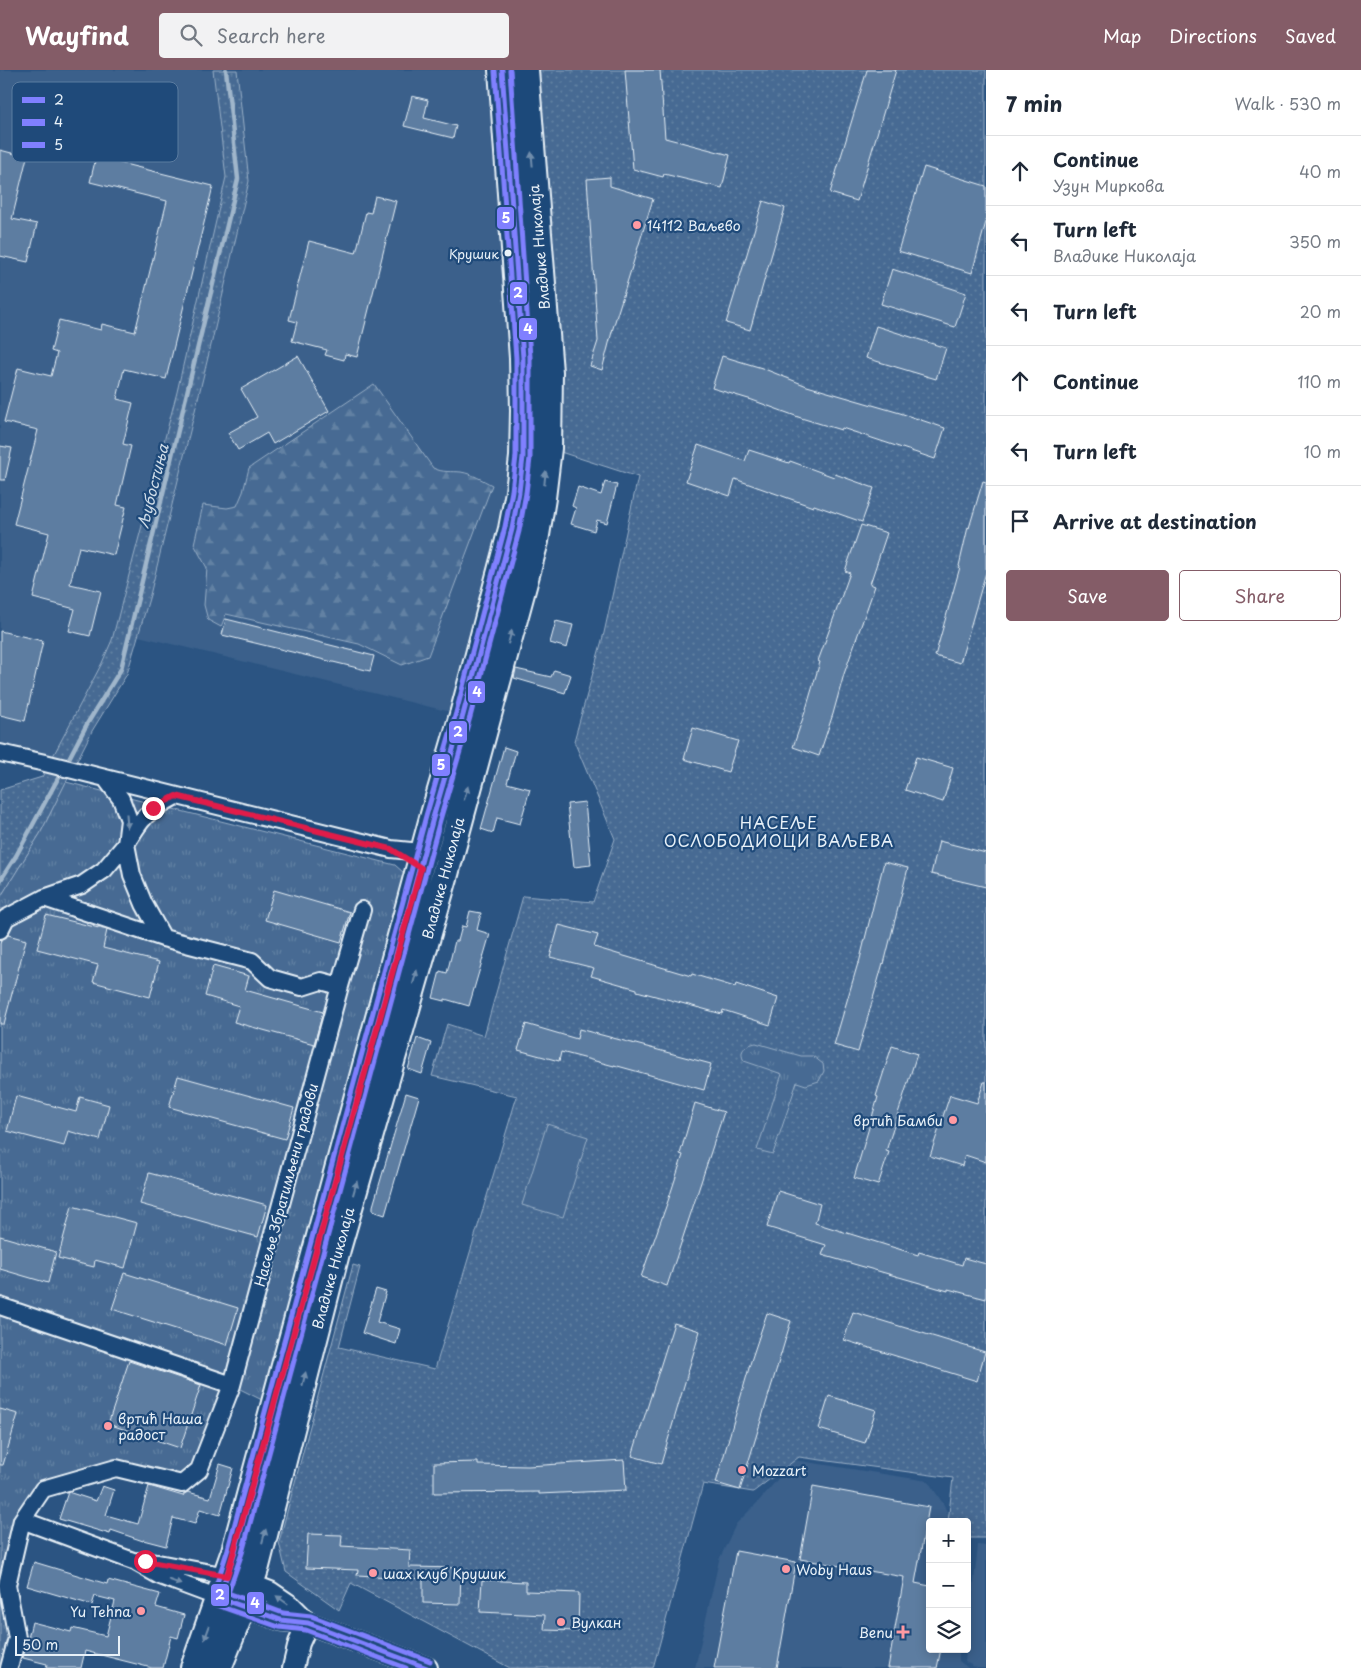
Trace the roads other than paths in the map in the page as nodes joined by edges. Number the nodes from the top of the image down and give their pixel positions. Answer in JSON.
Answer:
{"nodes":[{"id":1,"x":502,"y":70,"type":"edge"},
{"id":2,"x":525,"y":70,"type":"edge"},
{"id":3,"x":0,"y":753,"type":"edge"},
{"id":4,"x":106,"y":779,"type":"junction"},
{"id":5,"x":176,"y":796,"type":"junction"},
{"id":6,"x":126,"y":844,"type":"junction"},
{"id":7,"x":435,"y":863,"type":"junction"},
{"id":8,"x":44,"y":898,"type":"junction"},
{"id":9,"x":362,"y":910,"type":"dead end"},
{"id":10,"x":0,"y":930,"type":"edge"},
{"id":11,"x":163,"y":938,"type":"junction"},
{"id":12,"x":340,"y":986,"type":"junction"},
{"id":13,"x":0,"y":1306,"type":"edge"},
{"id":14,"x":232,"y":1385,"type":"junction"},
{"id":15,"x":22,"y":1520,"type":"junction"},
{"id":16,"x":132,"y":1560,"type":"junction"},
{"id":17,"x":235,"y":1591,"type":"junction"},
{"id":18,"x":308,"y":1623,"type":"junction"},
{"id":19,"x":9,"y":1668,"type":"edge"},
{"id":20,"x":194,"y":1668,"type":"edge"},
{"id":21,"x":218,"y":1668,"type":"edge"},
{"id":22,"x":292,"y":1668,"type":"edge"},
{"id":23,"x":427,"y":1668,"type":"edge"}],
"edges":[{"from":1,"to":7,"type":"main road","name":"Владике Николаја"},
{"from":7,"to":2,"type":"main road","name":"Владике Николаја","one_way":true},
{"from":3,"to":4,"type":"street"},
{"from":4,"to":5,"type":"street"},
{"from":4,"to":6,"type":"street","one_way":true},
{"from":5,"to":6,"type":"street"},
{"from":5,"to":7,"type":"street"},
{"from":6,"to":8,"type":"street"},
{"from":6,"to":11,"type":"street"},
{"from":7,"to":17,"type":"main road","name":"Владике Николаја"},
{"from":8,"to":10,"type":"street"},
{"from":8,"to":11,"type":"street"},
{"from":9,"to":12,"type":"street","name":"Насеље Збратимљени градови"},
{"from":11,"to":12,"type":"street"},
{"from":12,"to":14,"type":"street","name":"Насеље Збратимљени градови"},
{"from":13,"to":14,"type":"street"},
{"from":14,"to":15,"type":"street","name":"Насеље Збратимљени градови"},
{"from":15,"to":16,"type":"street"},
{"from":15,"to":19,"type":"street"},
{"from":16,"to":17,"type":"street"},
{"from":16,"to":17,"type":"street","one_way":true},
{"from":17,"to":18,"type":"street"},
{"from":17,"to":20,"type":"main road","name":"Владике Николаја","one_way":true},
{"from":17,"to":21,"type":"main road","name":"Владике Николаја"},
{"from":18,"to":22,"type":"street"},
{"from":18,"to":23,"type":"street"}]}
